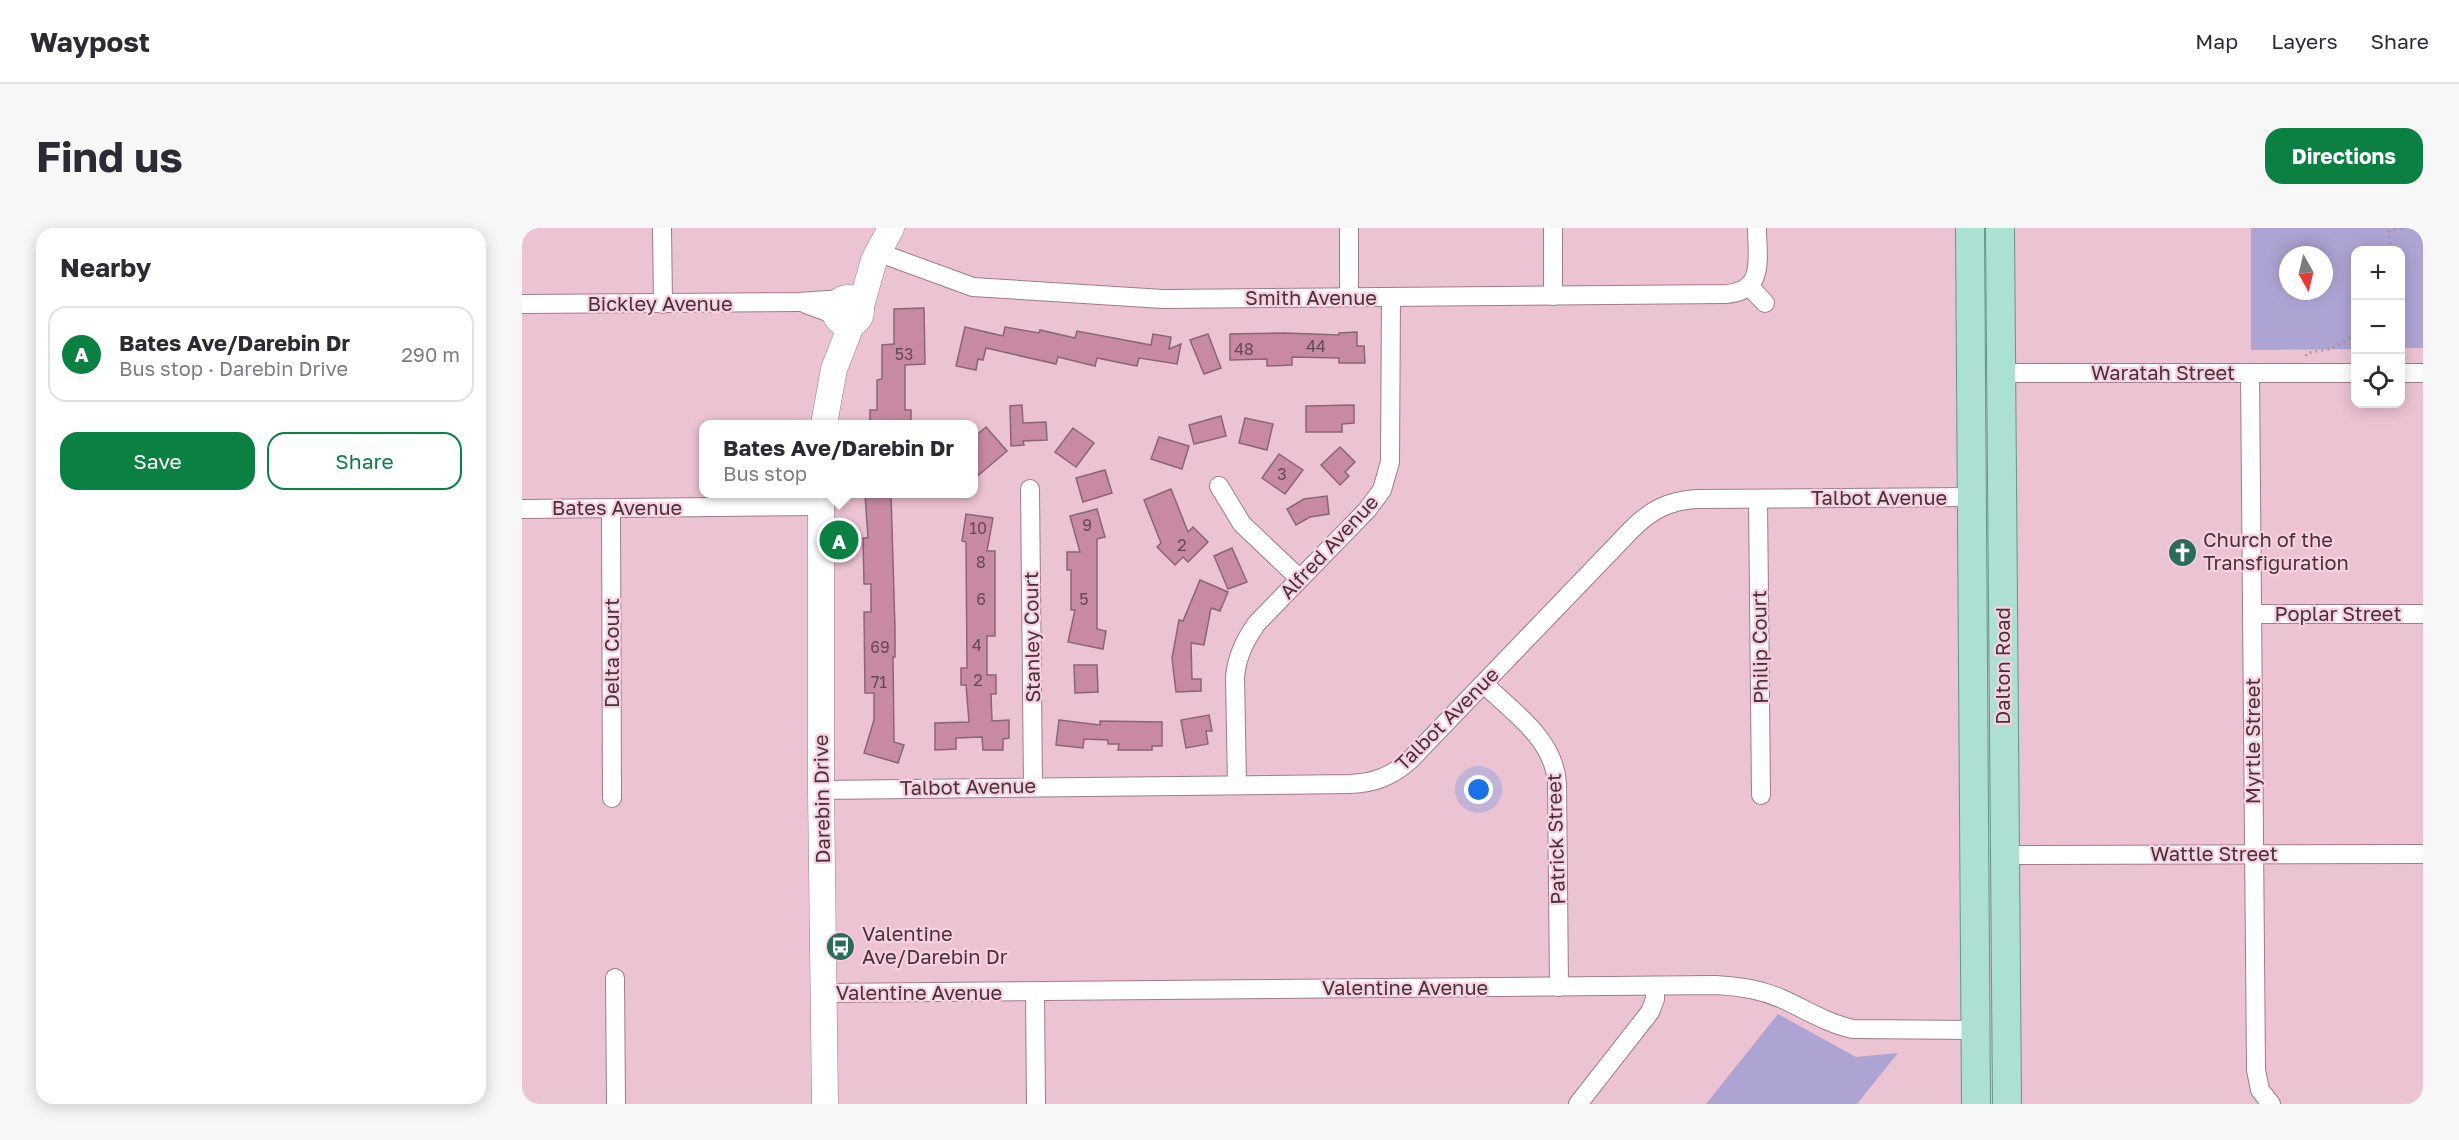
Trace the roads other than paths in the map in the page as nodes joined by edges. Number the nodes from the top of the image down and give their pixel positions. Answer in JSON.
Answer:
{"nodes":[{"id":1,"x":662,"y":228,"type":"edge"},
{"id":2,"x":891,"y":228,"type":"edge"},
{"id":3,"x":1349,"y":228,"type":"edge"},
{"id":4,"x":1553,"y":228,"type":"edge"},
{"id":5,"x":1757,"y":228,"type":"edge"},
{"id":6,"x":1970,"y":228,"type":"edge"},
{"id":7,"x":2000,"y":228,"type":"edge"},
{"id":8,"x":875,"y":256,"type":"junction"},
{"id":9,"x":1750,"y":287,"type":"junction"},
{"id":10,"x":1553,"y":296,"type":"junction"},
{"id":11,"x":1349,"y":297,"type":"junction"},
{"id":12,"x":1391,"y":297,"type":"junction"},
{"id":13,"x":1765,"y":303,"type":"dead end"},
{"id":14,"x":522,"y":304,"type":"edge"},
{"id":15,"x":663,"y":304,"type":"junction"},
{"id":16,"x":845,"y":310,"type":"junction"},
{"id":17,"x":1971,"y":373,"type":"junction"},
{"id":18,"x":2001,"y":373,"type":"junction"},
{"id":19,"x":2351,"y":373,"type":"edge"},
{"id":20,"x":2405,"y":373,"type":"edge"},
{"id":21,"x":2423,"y":373,"type":"edge"},
{"id":22,"x":2250,"y":374,"type":"junction"},
{"id":23,"x":825,"y":420,"type":"edge"},
{"id":24,"x":1220,"y":486,"type":"dead end"},
{"id":25,"x":1030,"y":489,"type":"dead end"},
{"id":26,"x":1972,"y":497,"type":"junction"},
{"id":27,"x":1758,"y":499,"type":"junction"},
{"id":28,"x":821,"y":500,"type":"edge"},
{"id":29,"x":522,"y":509,"type":"edge"},
{"id":30,"x":611,"y":509,"type":"junction"},
{"id":31,"x":1300,"y":579,"type":"junction"},
{"id":32,"x":2252,"y":614,"type":"junction"},
{"id":33,"x":2423,"y":614,"type":"edge"},
{"id":34,"x":1484,"y":684,"type":"junction"},
{"id":35,"x":1237,"y":784,"type":"junction"},
{"id":36,"x":1033,"y":786,"type":"junction"},
{"id":37,"x":821,"y":790,"type":"junction"},
{"id":38,"x":1761,"y":795,"type":"dead end"},
{"id":39,"x":612,"y":798,"type":"dead end"},
{"id":40,"x":2254,"y":854,"type":"junction"},
{"id":41,"x":2423,"y":854,"type":"edge"},
{"id":42,"x":2005,"y":855,"type":"junction"},
{"id":43,"x":615,"y":978,"type":"dead end"},
{"id":44,"x":1559,"y":987,"type":"junction"},
{"id":45,"x":1655,"y":987,"type":"junction"},
{"id":46,"x":1035,"y":992,"type":"junction"},
{"id":47,"x":825,"y":993,"type":"junction"},
{"id":48,"x":1976,"y":1030,"type":"junction"},
{"id":49,"x":616,"y":1104,"type":"edge"},
{"id":50,"x":825,"y":1104,"type":"edge"},
{"id":51,"x":1036,"y":1104,"type":"edge"},
{"id":52,"x":1578,"y":1104,"type":"edge"},
{"id":53,"x":1976,"y":1104,"type":"edge"},
{"id":54,"x":2007,"y":1104,"type":"edge"},
{"id":55,"x":2271,"y":1104,"type":"edge"}],
"edges":[{"from":1,"to":15,"type":"street"},
{"from":2,"to":8,"type":"street"},
{"from":3,"to":11,"type":"street"},
{"from":4,"to":10,"type":"street"},
{"from":5,"to":9,"type":"street"},
{"from":6,"to":17,"type":"main road","name":"Dalton Road"},
{"from":7,"to":18,"type":"main road","name":"Dalton Road"},
{"from":8,"to":11,"type":"street","name":"Smith Avenue"},
{"from":8,"to":16,"type":"street"},
{"from":9,"to":10,"type":"street","name":"Smith Avenue"},
{"from":9,"to":13,"type":"street"},
{"from":10,"to":12,"type":"street","name":"Smith Avenue"},
{"from":11,"to":12,"type":"street","name":"Smith Avenue"},
{"from":12,"to":31,"type":"street","name":"Alfred Avenue"},
{"from":14,"to":15,"type":"street","name":"Bickley Avenue"},
{"from":15,"to":16,"type":"street","name":"Bickley Avenue"},
{"from":16,"to":23,"type":"street"},
{"from":17,"to":18,"type":"main road","name":"Waratah Street"},
{"from":17,"to":26,"type":"main road","name":"Dalton Road"},
{"from":18,"to":22,"type":"street","name":"Waratah Street"},
{"from":18,"to":42,"type":"main road","name":"Dalton Road"},
{"from":19,"to":22,"type":"street","name":"Waratah Street"},
{"from":20,"to":21,"type":"street"},
{"from":22,"to":32,"type":"street","name":"Myrtle Street"},
{"from":24,"to":31,"type":"street"},
{"from":25,"to":36,"type":"street","name":"Stanley Court"},
{"from":26,"to":27,"type":"street","name":"Talbot Avenue"},
{"from":26,"to":48,"type":"main road","name":"Dalton Road"},
{"from":27,"to":34,"type":"street","name":"Talbot Avenue"},
{"from":27,"to":38,"type":"street","name":"Philip Court"},
{"from":28,"to":30,"type":"street","name":"Bates Avenue"},
{"from":28,"to":37,"type":"street","name":"Darebin Drive"},
{"from":29,"to":30,"type":"street","name":"Bates Avenue"},
{"from":30,"to":39,"type":"street","name":"Delta Court"},
{"from":31,"to":35,"type":"street","name":"Alfred Avenue"},
{"from":32,"to":33,"type":"street","name":"Poplar Street"},
{"from":32,"to":40,"type":"street","name":"Myrtle Street"},
{"from":34,"to":35,"type":"street","name":"Talbot Avenue"},
{"from":34,"to":44,"type":"street","name":"Patrick Street"},
{"from":35,"to":36,"type":"street","name":"Talbot Avenue"},
{"from":36,"to":37,"type":"street","name":"Talbot Avenue"},
{"from":37,"to":47,"type":"street","name":"Darebin Drive"},
{"from":40,"to":41,"type":"street","name":"Wattle Street"},
{"from":40,"to":42,"type":"street","name":"Wattle Street"},
{"from":40,"to":55,"type":"street","name":"Myrtle Street"},
{"from":42,"to":54,"type":"main road","name":"Dalton Road"},
{"from":43,"to":49,"type":"street"},
{"from":44,"to":45,"type":"street","name":"Valentine Avenue"},
{"from":44,"to":46,"type":"street","name":"Valentine Avenue"},
{"from":45,"to":48,"type":"street","name":"Valentine Avenue"},
{"from":45,"to":52,"type":"street"},
{"from":46,"to":47,"type":"street","name":"Valentine Avenue"},
{"from":46,"to":51,"type":"street"},
{"from":47,"to":50,"type":"street","name":"Darebin Drive"},
{"from":48,"to":53,"type":"main road","name":"Dalton Road"}]}
